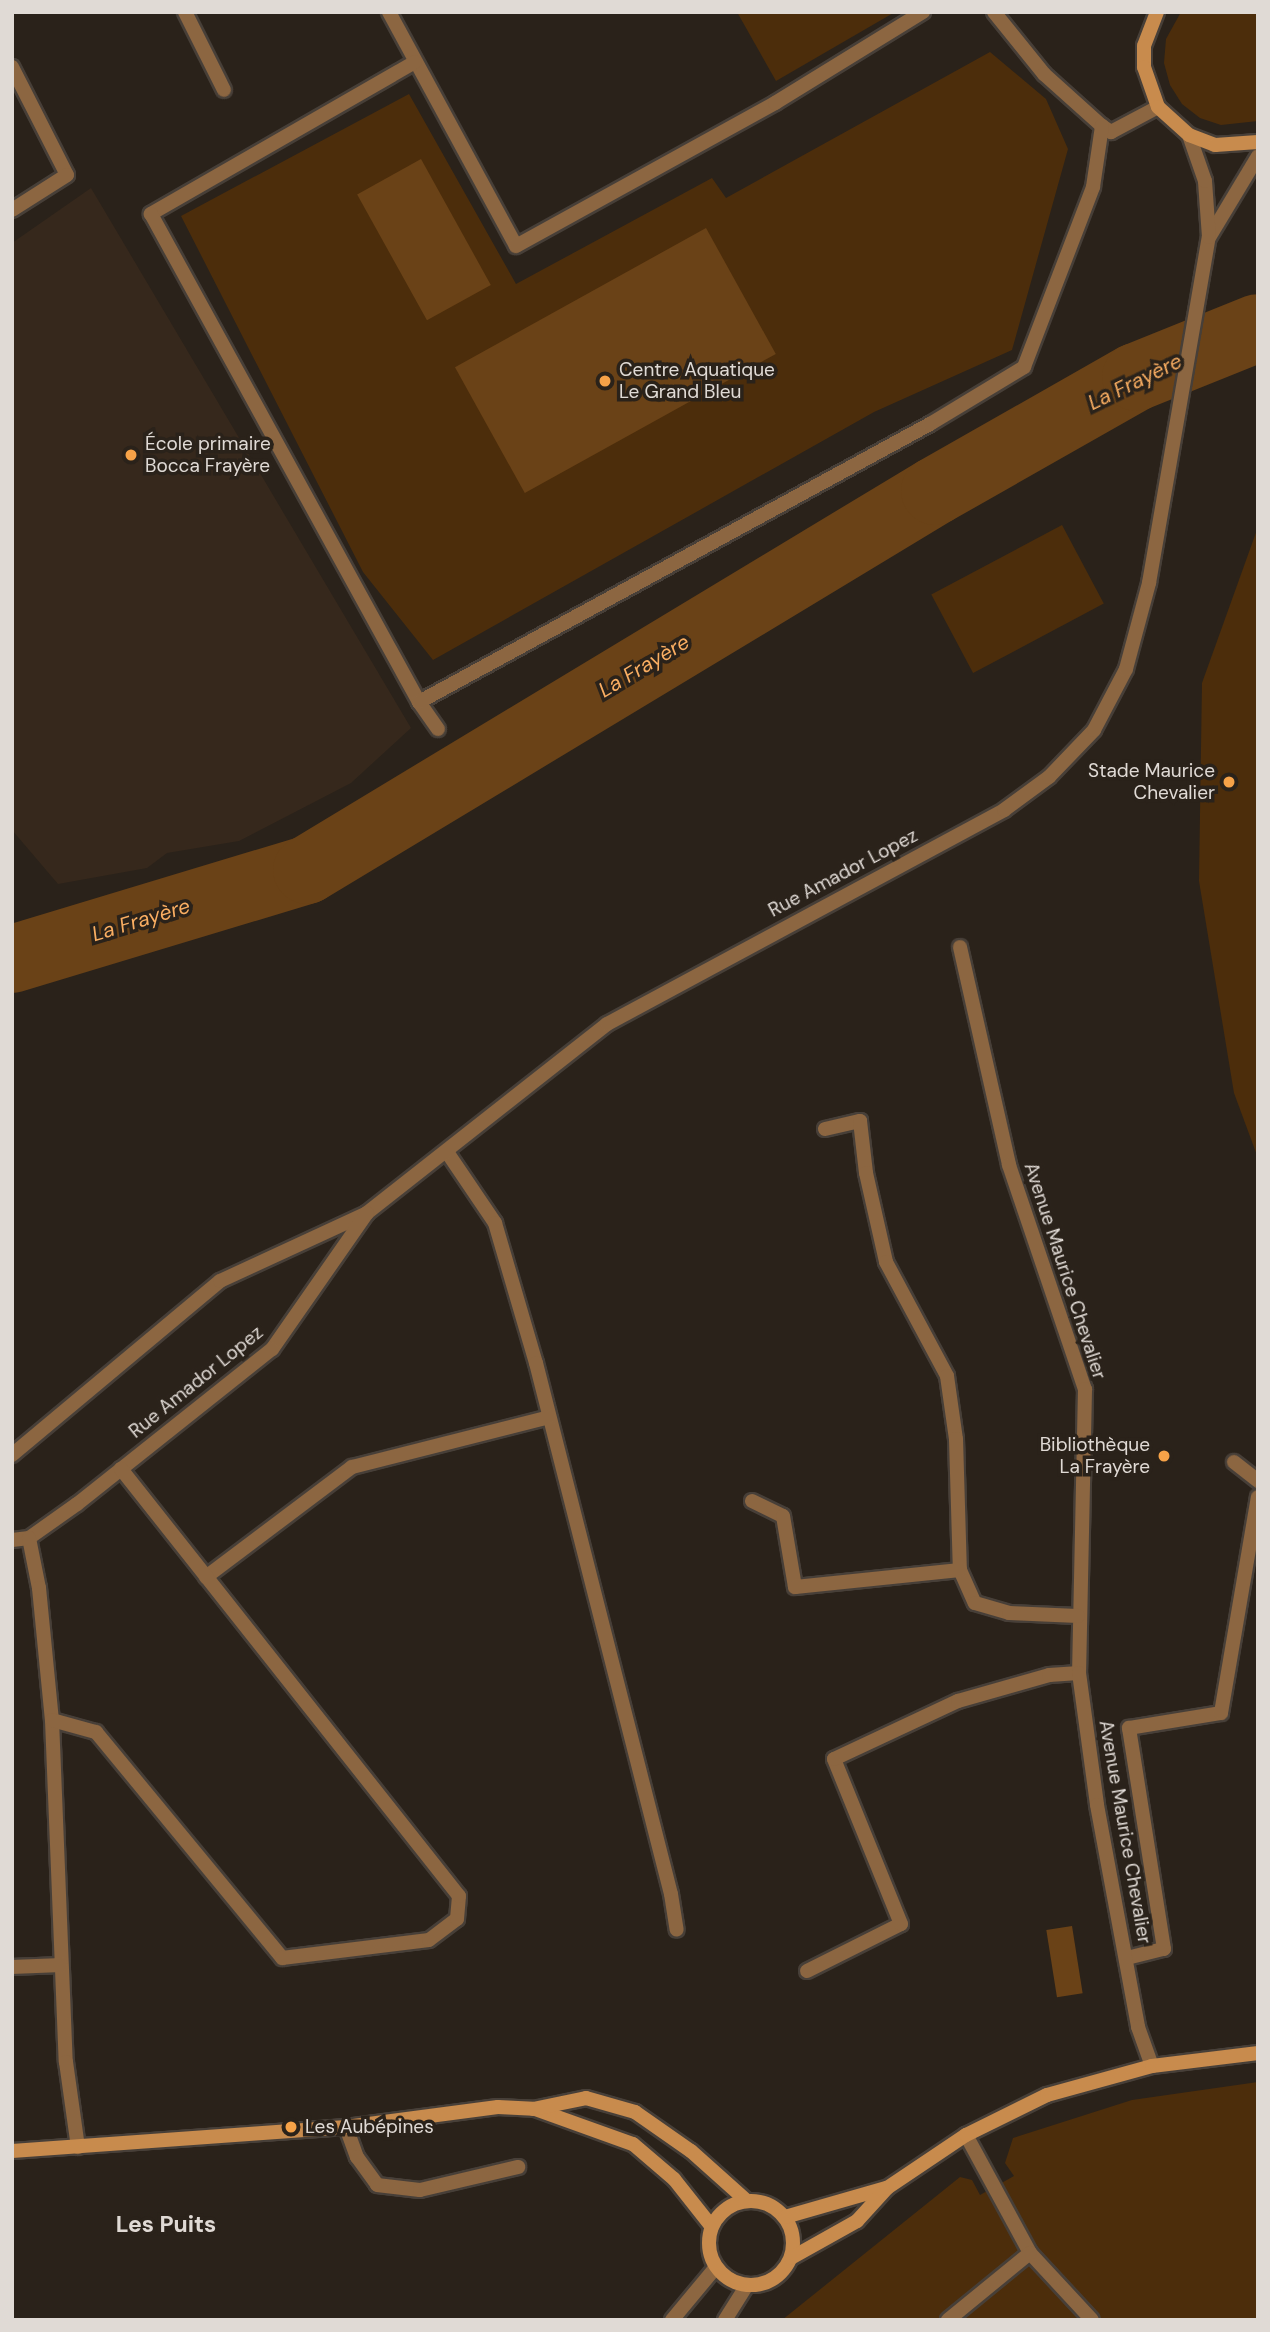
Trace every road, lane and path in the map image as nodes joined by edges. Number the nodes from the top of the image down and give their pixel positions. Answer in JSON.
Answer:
{"nodes":[{"id":1,"x":185,"y":12,"type":"edge"},
{"id":2,"x":388,"y":12,"type":"edge"},
{"id":3,"x":923,"y":12,"type":"edge"},
{"id":4,"x":993,"y":12,"type":"edge"},
{"id":5,"x":1150,"y":17,"type":"edge"},
{"id":6,"x":415,"y":62,"type":"junction"},
{"id":7,"x":12,"y":67,"type":"edge"},
{"id":8,"x":224,"y":90,"type":"dead end"},
{"id":9,"x":1158,"y":107,"type":"junction"},
{"id":10,"x":1102,"y":127,"type":"junction"},
{"id":11,"x":1189,"y":135,"type":"junction"},
{"id":12,"x":1258,"y":142,"type":"edge"},
{"id":13,"x":1258,"y":156,"type":"edge"},
{"id":14,"x":12,"y":210,"type":"edge"},
{"id":15,"x":1209,"y":237,"type":"junction"},
{"id":16,"x":419,"y":702,"type":"junction"},
{"id":17,"x":438,"y":729,"type":"dead end"},
{"id":18,"x":960,"y":947,"type":"dead end"},
{"id":19,"x":825,"y":1129,"type":"dead end"},
{"id":20,"x":447,"y":1152,"type":"junction"},
{"id":21,"x":367,"y":1213,"type":"junction"},
{"id":22,"x":549,"y":1418,"type":"junction"},
{"id":23,"x":12,"y":1455,"type":"edge"},
{"id":24,"x":1234,"y":1462,"type":"dead end"},
{"id":25,"x":121,"y":1469,"type":"junction"},
{"id":26,"x":1258,"y":1481,"type":"edge"},
{"id":27,"x":1258,"y":1497,"type":"edge"},
{"id":28,"x":751,"y":1501,"type":"dead end"},
{"id":29,"x":29,"y":1538,"type":"junction"},
{"id":30,"x":12,"y":1540,"type":"edge"},
{"id":31,"x":960,"y":1570,"type":"junction"},
{"id":32,"x":206,"y":1577,"type":"junction"},
{"id":33,"x":1078,"y":1616,"type":"junction"},
{"id":34,"x":1079,"y":1673,"type":"junction"},
{"id":35,"x":52,"y":1720,"type":"junction"},
{"id":36,"x":677,"y":1930,"type":"dead end"},
{"id":37,"x":1127,"y":1958,"type":"junction"},
{"id":38,"x":61,"y":1965,"type":"junction"},
{"id":39,"x":12,"y":1967,"type":"edge"},
{"id":40,"x":807,"y":1971,"type":"dead end"},
{"id":41,"x":1258,"y":2053,"type":"edge"},
{"id":42,"x":1152,"y":2066,"type":"junction"},
{"id":43,"x":533,"y":2109,"type":"junction"},
{"id":44,"x":346,"y":2127,"type":"junction"},
{"id":45,"x":966,"y":2135,"type":"junction"},
{"id":46,"x":78,"y":2147,"type":"junction"},
{"id":47,"x":12,"y":2151,"type":"edge"},
{"id":48,"x":518,"y":2167,"type":"dead end"},
{"id":49,"x":887,"y":2188,"type":"junction"},
{"id":50,"x":747,"y":2201,"type":"junction"},
{"id":51,"x":785,"y":2217,"type":"junction"},
{"id":52,"x":712,"y":2227,"type":"junction"},
{"id":53,"x":1030,"y":2253,"type":"junction"},
{"id":54,"x":791,"y":2258,"type":"junction"},
{"id":55,"x":716,"y":2267,"type":"junction"},
{"id":56,"x":747,"y":2285,"type":"junction"},
{"id":57,"x":671,"y":2320,"type":"edge"},
{"id":58,"x":725,"y":2320,"type":"edge"},
{"id":59,"x":948,"y":2320,"type":"edge"},
{"id":60,"x":1092,"y":2320,"type":"edge"}],
"edges":[{"from":1,"to":8,"type":"street"},
{"from":2,"to":6,"type":"street"},
{"from":3,"to":6,"type":"street"},
{"from":4,"to":10,"type":"street"},
{"from":5,"to":9,"type":"street"},
{"from":6,"to":16,"type":"street"},
{"from":7,"to":14,"type":"street"},
{"from":9,"to":10,"type":"street"},
{"from":9,"to":11,"type":"street"},
{"from":10,"to":16,"type":"street"},
{"from":11,"to":12,"type":"street"},
{"from":11,"to":15,"type":"street"},
{"from":13,"to":15,"type":"street"},
{"from":15,"to":20,"type":"street","name":"Rue Amador Lopez"},
{"from":16,"to":17,"type":"street"},
{"from":18,"to":33,"type":"street","name":"Avenue Maurice Chevalier"},
{"from":19,"to":31,"type":"street"},
{"from":20,"to":21,"type":"street","name":"Rue Amador Lopez"},
{"from":20,"to":22,"type":"street"},
{"from":21,"to":23,"type":"street","name":"Rue Amador Lopez"},
{"from":21,"to":25,"type":"street","name":"Rue Amador Lopez"},
{"from":22,"to":32,"type":"street"},
{"from":22,"to":36,"type":"street"},
{"from":24,"to":26,"type":"street"},
{"from":25,"to":29,"type":"street","name":"Rue Amador Lopez"},
{"from":25,"to":32,"type":"street"},
{"from":27,"to":37,"type":"street"},
{"from":28,"to":31,"type":"street"},
{"from":29,"to":30,"type":"street"},
{"from":29,"to":35,"type":"street"},
{"from":31,"to":33,"type":"street"},
{"from":32,"to":35,"type":"street"},
{"from":33,"to":34,"type":"street","name":"Avenue Maurice Chevalier"},
{"from":34,"to":37,"type":"street","name":"Avenue Maurice Chevalier"},
{"from":34,"to":40,"type":"street"},
{"from":35,"to":38,"type":"street"},
{"from":37,"to":42,"type":"street","name":"Avenue Maurice Chevalier"},
{"from":38,"to":39,"type":"street"},
{"from":38,"to":46,"type":"street"},
{"from":41,"to":42,"type":"street"},
{"from":42,"to":45,"type":"street"},
{"from":43,"to":44,"type":"street"},
{"from":43,"to":50,"type":"street"},
{"from":43,"to":52,"type":"street"},
{"from":44,"to":46,"type":"street"},
{"from":44,"to":48,"type":"street"},
{"from":45,"to":49,"type":"street"},
{"from":45,"to":53,"type":"street"},
{"from":46,"to":47,"type":"street"},
{"from":49,"to":51,"type":"street"},
{"from":49,"to":54,"type":"street"},
{"from":50,"to":51,"type":"street"},
{"from":50,"to":52,"type":"street"},
{"from":51,"to":54,"type":"street"},
{"from":52,"to":55,"type":"street"},
{"from":53,"to":59,"type":"street"},
{"from":53,"to":60,"type":"street"},
{"from":54,"to":56,"type":"street"},
{"from":55,"to":56,"type":"street"},
{"from":55,"to":57,"type":"street"},
{"from":56,"to":58,"type":"street"}]}
